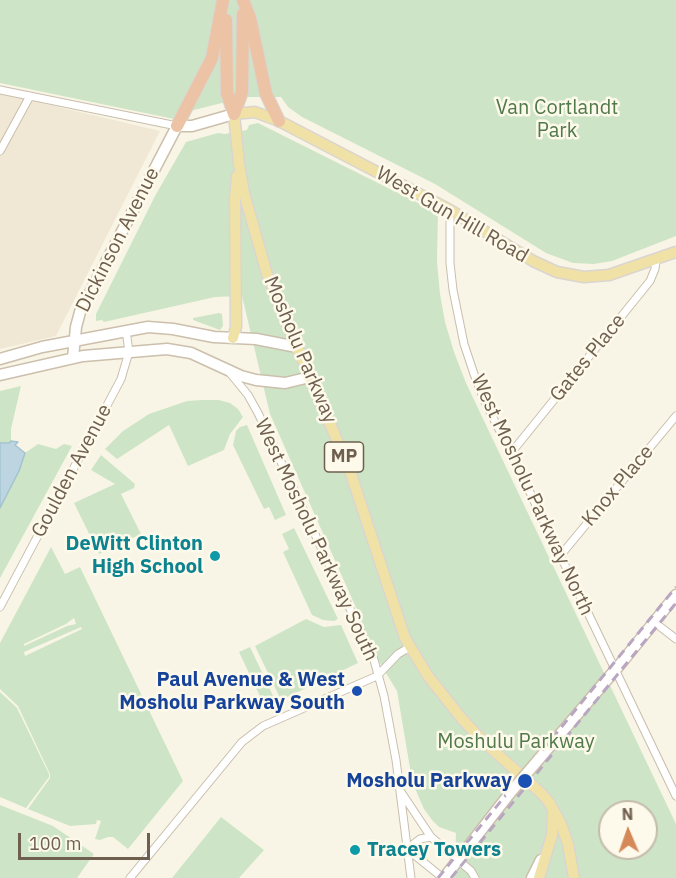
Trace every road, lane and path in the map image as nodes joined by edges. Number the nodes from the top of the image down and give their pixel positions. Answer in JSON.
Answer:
{"nodes":[{"id":1,"x":223,"y":0,"type":"edge"},
{"id":2,"x":242,"y":0,"type":"edge"},
{"id":3,"x":0,"y":90,"type":"edge"},
{"id":4,"x":30,"y":96,"type":"junction"},
{"id":5,"x":234,"y":114,"type":"junction"},
{"id":6,"x":279,"y":121,"type":"junction"},
{"id":7,"x":177,"y":126,"type":"junction"},
{"id":8,"x":0,"y":151,"type":"edge"},
{"id":9,"x":239,"y":164,"type":"junction"},
{"id":10,"x":450,"y":210,"type":"junction"},
{"id":11,"x":676,"y":252,"type":"edge"},
{"id":12,"x":656,"y":260,"type":"junction"},
{"id":13,"x":126,"y":330,"type":"junction"},
{"id":14,"x":233,"y":338,"type":"junction"},
{"id":15,"x":75,"y":340,"type":"junction"},
{"id":16,"x":297,"y":347,"type":"junction"},
{"id":17,"x":129,"y":352,"type":"junction"},
{"id":18,"x":74,"y":358,"type":"junction"},
{"id":19,"x":0,"y":359,"type":"edge"},
{"id":20,"x":227,"y":369,"type":"junction"},
{"id":21,"x":0,"y":375,"type":"edge"},
{"id":22,"x":310,"y":377,"type":"junction"},
{"id":23,"x":676,"y":416,"type":"edge"},
{"id":24,"x":512,"y":453,"type":"junction"},
{"id":25,"x":560,"y":556,"type":"junction"},
{"id":26,"x":676,"y":596,"type":"edge"},
{"id":27,"x":0,"y":607,"type":"edge"},
{"id":28,"x":654,"y":622,"type":"junction"},
{"id":29,"x":676,"y":639,"type":"edge"},
{"id":30,"x":410,"y":647,"type":"junction"},
{"id":31,"x":615,"y":670,"type":"junction"},
{"id":32,"x":377,"y":676,"type":"junction"},
{"id":33,"x":400,"y":790,"type":"junction"},
{"id":34,"x":676,"y":796,"type":"edge"},
{"id":35,"x":553,"y":808,"type":"junction"},
{"id":36,"x":431,"y":837,"type":"junction"},
{"id":37,"x":550,"y":844,"type":"junction"},
{"id":38,"x":407,"y":849,"type":"junction"},
{"id":39,"x":459,"y":859,"type":"junction"},
{"id":40,"x":130,"y":878,"type":"edge"},
{"id":41,"x":411,"y":878,"type":"edge"},
{"id":42,"x":444,"y":878,"type":"edge"},
{"id":43,"x":475,"y":878,"type":"edge"},
{"id":44,"x":532,"y":878,"type":"edge"},
{"id":45,"x":539,"y":878,"type":"edge"},
{"id":46,"x":574,"y":878,"type":"edge"}],
"edges":[{"from":1,"to":5,"type":"highway","name":"Mosholu Parkway","number":"MP"},
{"from":1,"to":7,"type":"highway"},
{"from":2,"to":5,"type":"highway","name":"Mosholu Parkway","number":"MP"},
{"from":2,"to":6,"type":"highway"},
{"from":3,"to":4,"type":"street"},
{"from":4,"to":7,"type":"street"},
{"from":4,"to":8,"type":"street"},
{"from":5,"to":6,"type":"main road","name":"West Gun Hill Road"},
{"from":5,"to":7,"type":"main road"},
{"from":5,"to":9,"type":"main road","name":"Mosholu Parkway","number":"MP"},
{"from":6,"to":10,"type":"main road","name":"West Gun Hill Road"},
{"from":7,"to":15,"type":"main road","name":"Dickinson Avenue"},
{"from":9,"to":14,"type":"main road"},
{"from":9,"to":16,"type":"main road","name":"Mosholu Parkway","number":"MP"},
{"from":10,"to":12,"type":"main road","name":"West Gun Hill Road"},
{"from":10,"to":24,"type":"street","name":"West Mosholu Parkway North"},
{"from":11,"to":12,"type":"main road","name":"West Gun Hill Road"},
{"from":12,"to":24,"type":"street","name":"Gates Place"},
{"from":13,"to":14,"type":"main road"},
{"from":13,"to":15,"type":"main road"},
{"from":13,"to":17,"type":"street","name":"Goulden Avenue"},
{"from":14,"to":16,"type":"main road"},
{"from":15,"to":18,"type":"main road","name":"Dickinson Avenue"},
{"from":15,"to":19,"type":"main road"},
{"from":16,"to":22,"type":"main road","name":"Mosholu Parkway","number":"MP"},
{"from":17,"to":18,"type":"main road"},
{"from":17,"to":20,"type":"main road"},
{"from":17,"to":27,"type":"street","name":"Goulden Avenue"},
{"from":18,"to":21,"type":"main road"},
{"from":20,"to":22,"type":"main road"},
{"from":20,"to":32,"type":"street","name":"West Mosholu Parkway South"},
{"from":22,"to":30,"type":"main road","name":"Mosholu Parkway","number":"MP"},
{"from":23,"to":25,"type":"street","name":"Knox Place"},
{"from":24,"to":25,"type":"street","name":"West Mosholu Parkway North"},
{"from":25,"to":31,"type":"street","name":"West Mosholu Parkway North"},
{"from":26,"to":28,"type":"main road"},
{"from":28,"to":29,"type":"street"},
{"from":28,"to":31,"type":"main road"},
{"from":30,"to":32,"type":"street"},
{"from":30,"to":35,"type":"main road","name":"Mosholu Parkway","number":"MP"},
{"from":31,"to":34,"type":"street","name":"West Mosholu Parkway North"},
{"from":31,"to":39,"type":"main road","bridge":true},
{"from":32,"to":33,"type":"street","name":"West Mosholu Parkway South"},
{"from":32,"to":40,"type":"street"},
{"from":33,"to":36,"type":"street","name":"West Mosholu Parkway South"},
{"from":33,"to":38,"type":"street","name":"West Mosholu Parkway South"},
{"from":35,"to":37,"type":"main road"},
{"from":35,"to":46,"type":"main road","name":"Mosholu Parkway","number":"MP"},
{"from":36,"to":38,"type":"street"},
{"from":36,"to":39,"type":"street","name":"West Mosholu Parkway South"},
{"from":37,"to":44,"type":"main road"},
{"from":37,"to":45,"type":"main road"},
{"from":38,"to":41,"type":"street","name":"West Mosholu Parkway South"},
{"from":38,"to":42,"type":"street"},
{"from":39,"to":42,"type":"main road"},
{"from":39,"to":43,"type":"street","name":"West Mosholu Parkway South"}]}
